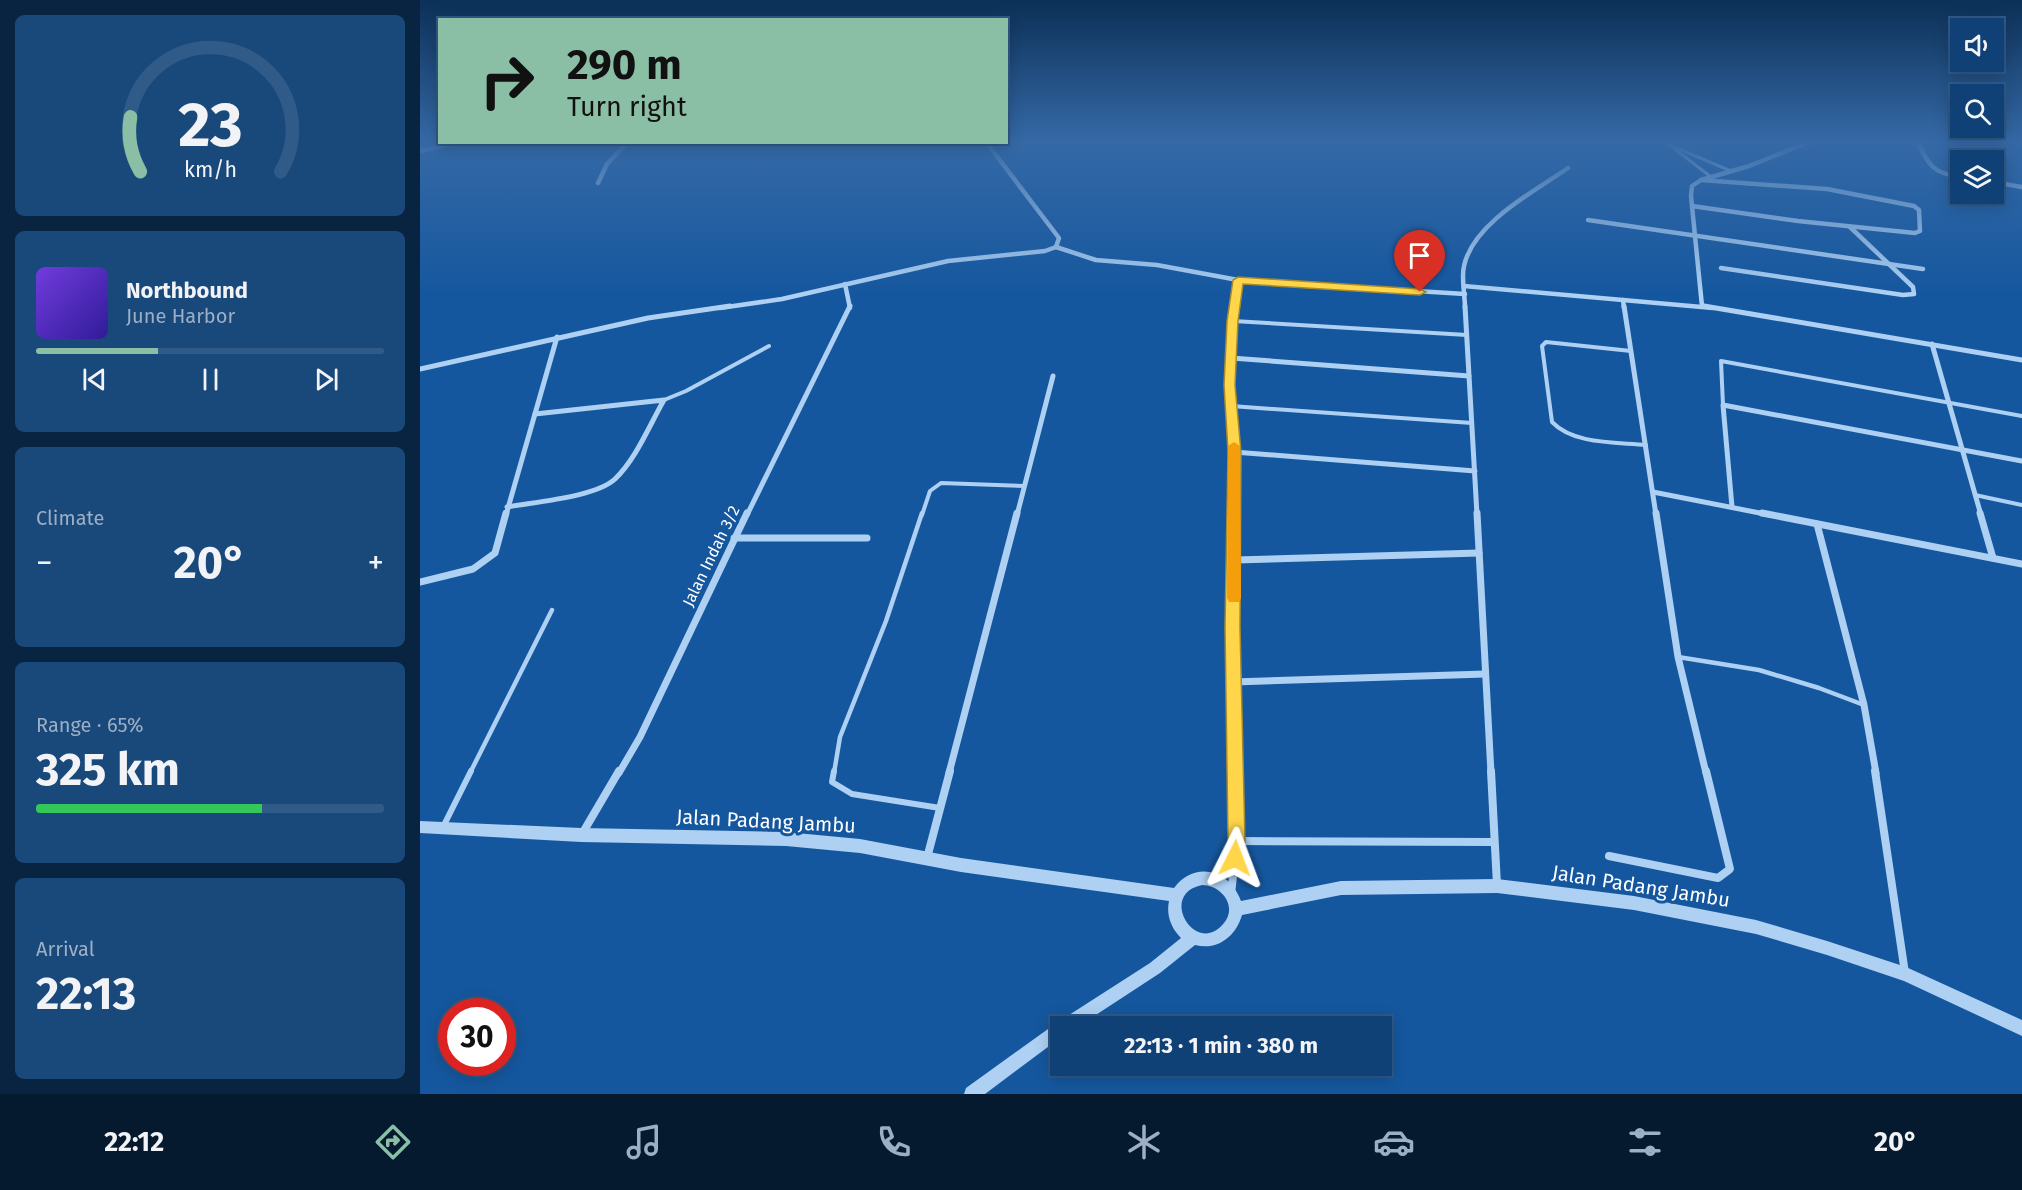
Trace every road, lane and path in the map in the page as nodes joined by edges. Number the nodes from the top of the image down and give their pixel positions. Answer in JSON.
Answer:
{"nodes":[{"id":1,"x":1024,"y":192,"type":"edge"},
{"id":2,"x":1536,"y":192,"type":"edge"},
{"id":3,"x":1692,"y":192,"type":"edge"},
{"id":4,"x":1843,"y":192,"type":"edge"},
{"id":5,"x":1692,"y":206,"type":"junction"},
{"id":6,"x":1588,"y":220,"type":"dead end"},
{"id":7,"x":1849,"y":226,"type":"junction"},
{"id":8,"x":1696,"y":237,"type":"junction"},
{"id":9,"x":1056,"y":247,"type":"junction"},
{"id":10,"x":1887,"y":264,"type":"junction"},
{"id":11,"x":1721,"y":268,"type":"dead end"},
{"id":12,"x":1923,"y":269,"type":"dead end"},
{"id":13,"x":1238,"y":280,"type":"junction"},
{"id":14,"x":845,"y":284,"type":"junction"},
{"id":15,"x":1464,"y":286,"type":"junction"},
{"id":16,"x":1465,"y":294,"type":"junction"},
{"id":17,"x":1623,"y":300,"type":"junction"},
{"id":18,"x":1702,"y":306,"type":"junction"},
{"id":19,"x":1233,"y":321,"type":"junction"},
{"id":20,"x":1467,"y":335,"type":"junction"},
{"id":21,"x":557,"y":337,"type":"junction"},
{"id":22,"x":1932,"y":344,"type":"junction"},
{"id":23,"x":769,"y":346,"type":"dead end"},
{"id":24,"x":1631,"y":351,"type":"junction"},
{"id":25,"x":1231,"y":358,"type":"junction"},
{"id":26,"x":2022,"y":360,"type":"edge"},
{"id":27,"x":420,"y":369,"type":"edge"},
{"id":28,"x":1053,"y":376,"type":"dead end"},
{"id":29,"x":1469,"y":376,"type":"junction"},
{"id":30,"x":664,"y":400,"type":"junction"},
{"id":31,"x":1948,"y":402,"type":"junction"},
{"id":32,"x":1723,"y":405,"type":"junction"},
{"id":33,"x":1231,"y":406,"type":"junction"},
{"id":34,"x":535,"y":414,"type":"junction"},
{"id":35,"x":2022,"y":416,"type":"edge"},
{"id":36,"x":1472,"y":423,"type":"junction"},
{"id":37,"x":1646,"y":445,"type":"junction"},
{"id":38,"x":1962,"y":449,"type":"junction"},
{"id":39,"x":1234,"y":452,"type":"junction"},
{"id":40,"x":2022,"y":461,"type":"edge"},
{"id":41,"x":1474,"y":471,"type":"junction"},
{"id":42,"x":1024,"y":486,"type":"junction"},
{"id":43,"x":1653,"y":492,"type":"junction"},
{"id":44,"x":1975,"y":495,"type":"junction"},
{"id":45,"x":2022,"y":505,"type":"edge"},
{"id":46,"x":507,"y":507,"type":"junction"},
{"id":47,"x":1732,"y":507,"type":"junction"},
{"id":48,"x":1817,"y":524,"type":"junction"},
{"id":49,"x":734,"y":538,"type":"junction"},
{"id":50,"x":867,"y":538,"type":"dead end"},
{"id":51,"x":1479,"y":553,"type":"junction"},
{"id":52,"x":1994,"y":558,"type":"junction"},
{"id":53,"x":1235,"y":560,"type":"junction"},
{"id":54,"x":2022,"y":564,"type":"edge"},
{"id":55,"x":420,"y":582,"type":"edge"},
{"id":56,"x":552,"y":610,"type":"dead end"},
{"id":57,"x":1678,"y":657,"type":"junction"},
{"id":58,"x":1485,"y":674,"type":"junction"},
{"id":59,"x":1233,"y":682,"type":"junction"},
{"id":60,"x":1864,"y":705,"type":"junction"},
{"id":61,"x":940,"y":808,"type":"junction"},
{"id":62,"x":420,"y":827,"type":"edge"},
{"id":63,"x":443,"y":828,"type":"junction"},
{"id":64,"x":581,"y":835,"type":"junction"},
{"id":65,"x":1237,"y":841,"type":"junction"},
{"id":66,"x":1494,"y":842,"type":"junction"},
{"id":67,"x":1609,"y":856,"type":"dead end"},
{"id":68,"x":927,"y":858,"type":"junction"},
{"id":69,"x":1497,"y":886,"type":"junction"},
{"id":70,"x":1231,"y":894,"type":"junction"},
{"id":71,"x":1177,"y":895,"type":"junction"},
{"id":72,"x":1235,"y":909,"type":"junction"},
{"id":73,"x":1192,"y":938,"type":"junction"},
{"id":74,"x":1906,"y":974,"type":"junction"},
{"id":75,"x":1081,"y":1016,"type":"edge"},
{"id":76,"x":2022,"y":1028,"type":"edge"},
{"id":77,"x":1050,"y":1036,"type":"edge"},
{"id":78,"x":972,"y":1094,"type":"edge"}],
"edges":[{"from":1,"to":9,"type":"street"},
{"from":2,"to":15,"type":"street"},
{"from":3,"to":5,"type":"street"},
{"from":4,"to":7,"type":"street"},
{"from":5,"to":7,"type":"street"},
{"from":5,"to":8,"type":"street"},
{"from":6,"to":8,"type":"street"},
{"from":7,"to":10,"type":"street"},
{"from":8,"to":10,"type":"street"},
{"from":8,"to":18,"type":"street"},
{"from":9,"to":13,"type":"street"},
{"from":9,"to":14,"type":"street"},
{"from":10,"to":11,"type":"street"},
{"from":10,"to":12,"type":"street"},
{"from":13,"to":16,"type":"street"},
{"from":13,"to":19,"type":"street"},
{"from":14,"to":21,"type":"street"},
{"from":14,"to":49,"type":"street","name":"Jalan Indah 3/2"},
{"from":15,"to":16,"type":"street"},
{"from":15,"to":17,"type":"street"},
{"from":16,"to":20,"type":"street"},
{"from":17,"to":18,"type":"street"},
{"from":17,"to":24,"type":"street"},
{"from":18,"to":22,"type":"street"},
{"from":19,"to":20,"type":"lane"},
{"from":19,"to":25,"type":"street"},
{"from":20,"to":29,"type":"street"},
{"from":21,"to":27,"type":"street"},
{"from":21,"to":34,"type":"street"},
{"from":22,"to":26,"type":"street"},
{"from":22,"to":31,"type":"street"},
{"from":23,"to":30,"type":"lane"},
{"from":24,"to":37,"type":"street"},
{"from":24,"to":37,"type":"lane"},
{"from":25,"to":29,"type":"street"},
{"from":25,"to":33,"type":"street"},
{"from":28,"to":42,"type":"street"},
{"from":29,"to":36,"type":"street"},
{"from":30,"to":34,"type":"street"},
{"from":30,"to":46,"type":"street"},
{"from":31,"to":32,"type":"lane"},
{"from":31,"to":35,"type":"lane"},
{"from":31,"to":38,"type":"street"},
{"from":32,"to":38,"type":"street"},
{"from":32,"to":47,"type":"street"},
{"from":33,"to":36,"type":"lane"},
{"from":33,"to":39,"type":"street"},
{"from":34,"to":46,"type":"street"},
{"from":36,"to":41,"type":"street"},
{"from":37,"to":43,"type":"street"},
{"from":38,"to":40,"type":"street"},
{"from":38,"to":44,"type":"street"},
{"from":39,"to":41,"type":"street"},
{"from":39,"to":53,"type":"street"},
{"from":41,"to":51,"type":"street"},
{"from":42,"to":61,"type":"street"},
{"from":42,"to":61,"type":"lane"},
{"from":43,"to":47,"type":"street"},
{"from":43,"to":57,"type":"street"},
{"from":44,"to":45,"type":"lane"},
{"from":44,"to":52,"type":"street"},
{"from":46,"to":55,"type":"street"},
{"from":47,"to":48,"type":"street"},
{"from":48,"to":52,"type":"street"},
{"from":48,"to":60,"type":"street"},
{"from":49,"to":50,"type":"street"},
{"from":49,"to":64,"type":"street","name":"Jalan Indah 3/2"},
{"from":51,"to":53,"type":"street"},
{"from":51,"to":58,"type":"street"},
{"from":52,"to":54,"type":"street"},
{"from":53,"to":59,"type":"street"},
{"from":56,"to":63,"type":"lane"},
{"from":57,"to":60,"type":"lane"},
{"from":57,"to":67,"type":"street"},
{"from":58,"to":59,"type":"street"},
{"from":58,"to":66,"type":"street"},
{"from":59,"to":65,"type":"street"},
{"from":60,"to":74,"type":"street"},
{"from":61,"to":68,"type":"street"},
{"from":62,"to":63,"type":"street","name":"Jalan Padang Jambu"},
{"from":63,"to":64,"type":"street","name":"Jalan Padang Jambu"},
{"from":64,"to":68,"type":"street","name":"Jalan Padang Jambu"},
{"from":65,"to":66,"type":"street"},
{"from":65,"to":70,"type":"street"},
{"from":66,"to":69,"type":"street"},
{"from":68,"to":71,"type":"street","name":"Jalan Padang Jambu"},
{"from":69,"to":72,"type":"street","name":"Jalan Padang Jambu"},
{"from":69,"to":74,"type":"street","name":"Jalan Padang Jambu"},
{"from":70,"to":71,"type":"street"},
{"from":70,"to":72,"type":"street"},
{"from":71,"to":73,"type":"street"},
{"from":72,"to":73,"type":"street"},
{"from":73,"to":75,"type":"street"},
{"from":74,"to":76,"type":"street","name":"Jalan Padang Jambu"},
{"from":77,"to":78,"type":"street"}]}
